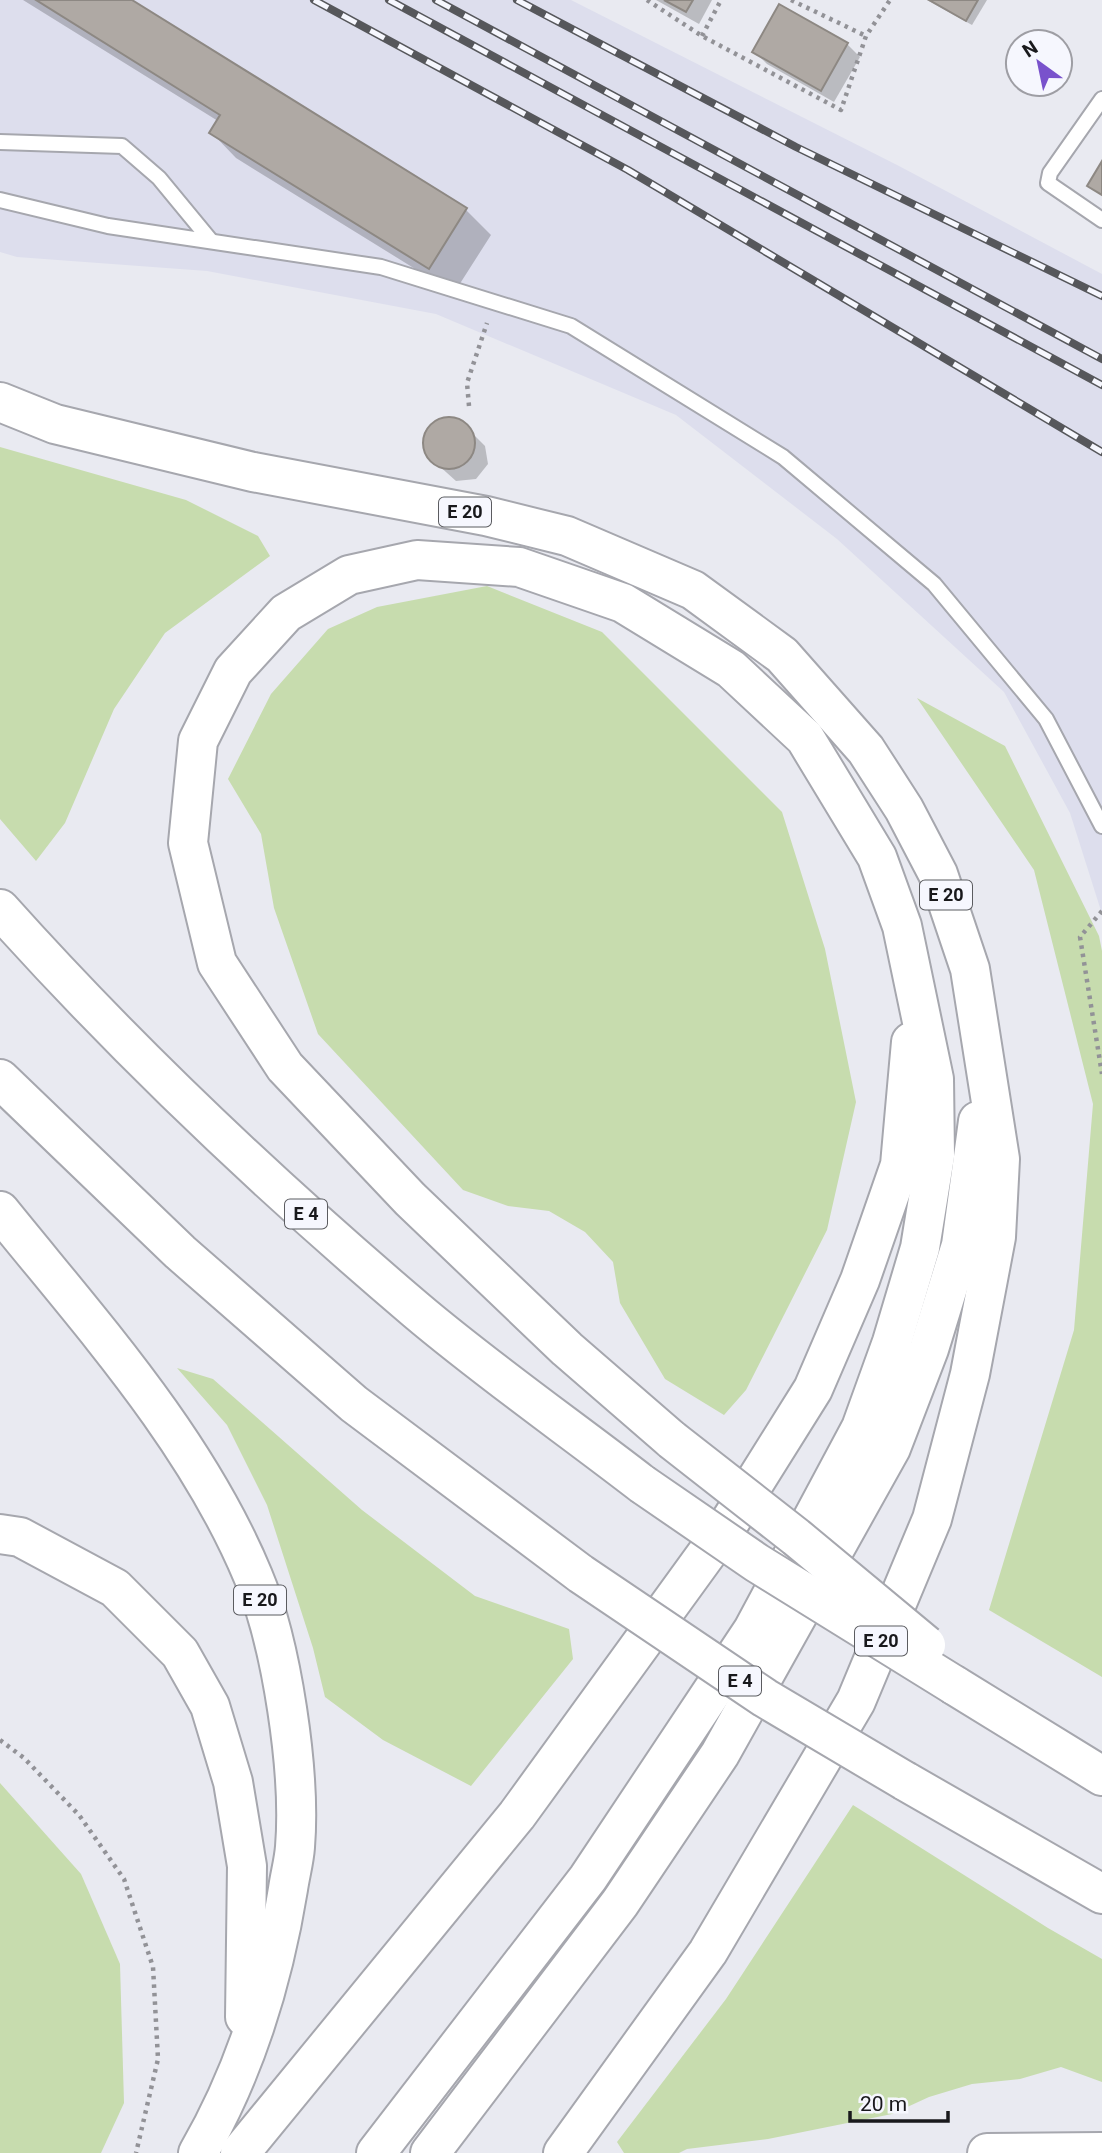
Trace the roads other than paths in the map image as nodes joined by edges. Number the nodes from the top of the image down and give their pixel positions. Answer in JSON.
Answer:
{"nodes":[{"id":1,"x":1102,"y":99,"type":"edge"},
{"id":2,"x":0,"y":142,"type":"edge"},
{"id":3,"x":0,"y":200,"type":"edge"},
{"id":4,"x":1102,"y":220,"type":"edge"},
{"id":5,"x":211,"y":242,"type":"junction"},
{"id":6,"x":0,"y":402,"type":"edge"},
{"id":7,"x":1102,"y":826,"type":"edge"},
{"id":8,"x":0,"y":909,"type":"edge"},
{"id":9,"x":915,"y":988,"type":"junction"},
{"id":10,"x":984,"y":1056,"type":"junction"},
{"id":11,"x":0,"y":1079,"type":"edge"},
{"id":12,"x":0,"y":1211,"type":"edge"},
{"id":13,"x":0,"y":1534,"type":"edge"},
{"id":14,"x":957,"y":1679,"type":"junction"},
{"id":15,"x":1102,"y":1776,"type":"edge"},
{"id":16,"x":1102,"y":1894,"type":"edge"},
{"id":17,"x":243,"y":2059,"type":"junction"},
{"id":18,"x":1102,"y":2151,"type":"edge"},
{"id":19,"x":198,"y":2153,"type":"edge"},
{"id":20,"x":240,"y":2153,"type":"edge"},
{"id":21,"x":376,"y":2153,"type":"edge"},
{"id":22,"x":430,"y":2153,"type":"edge"},
{"id":23,"x":563,"y":2153,"type":"edge"},
{"id":24,"x":987,"y":2153,"type":"edge"}],
"edges":[{"from":1,"to":4,"type":"lane"},
{"from":2,"to":5,"type":"lane"},
{"from":3,"to":5,"type":"lane"},
{"from":5,"to":7,"type":"lane"},
{"from":6,"to":10,"type":"highway","number":"E 20"},
{"from":8,"to":14,"type":"highway","number":"E 4","bridge":true},
{"from":9,"to":14,"type":"highway","bridge":true},
{"from":9,"to":20,"type":"highway"},
{"from":9,"to":21,"type":"highway"},
{"from":10,"to":22,"type":"highway"},
{"from":10,"to":23,"type":"highway","number":"E 20"},
{"from":11,"to":16,"type":"highway","number":"E 4","bridge":true},
{"from":12,"to":17,"type":"highway","number":"E 20"},
{"from":13,"to":17,"type":"highway"},
{"from":14,"to":15,"type":"highway","number":"E 4"},
{"from":17,"to":19,"type":"highway","number":"E 20"},
{"from":18,"to":24,"type":"highway"}]}
